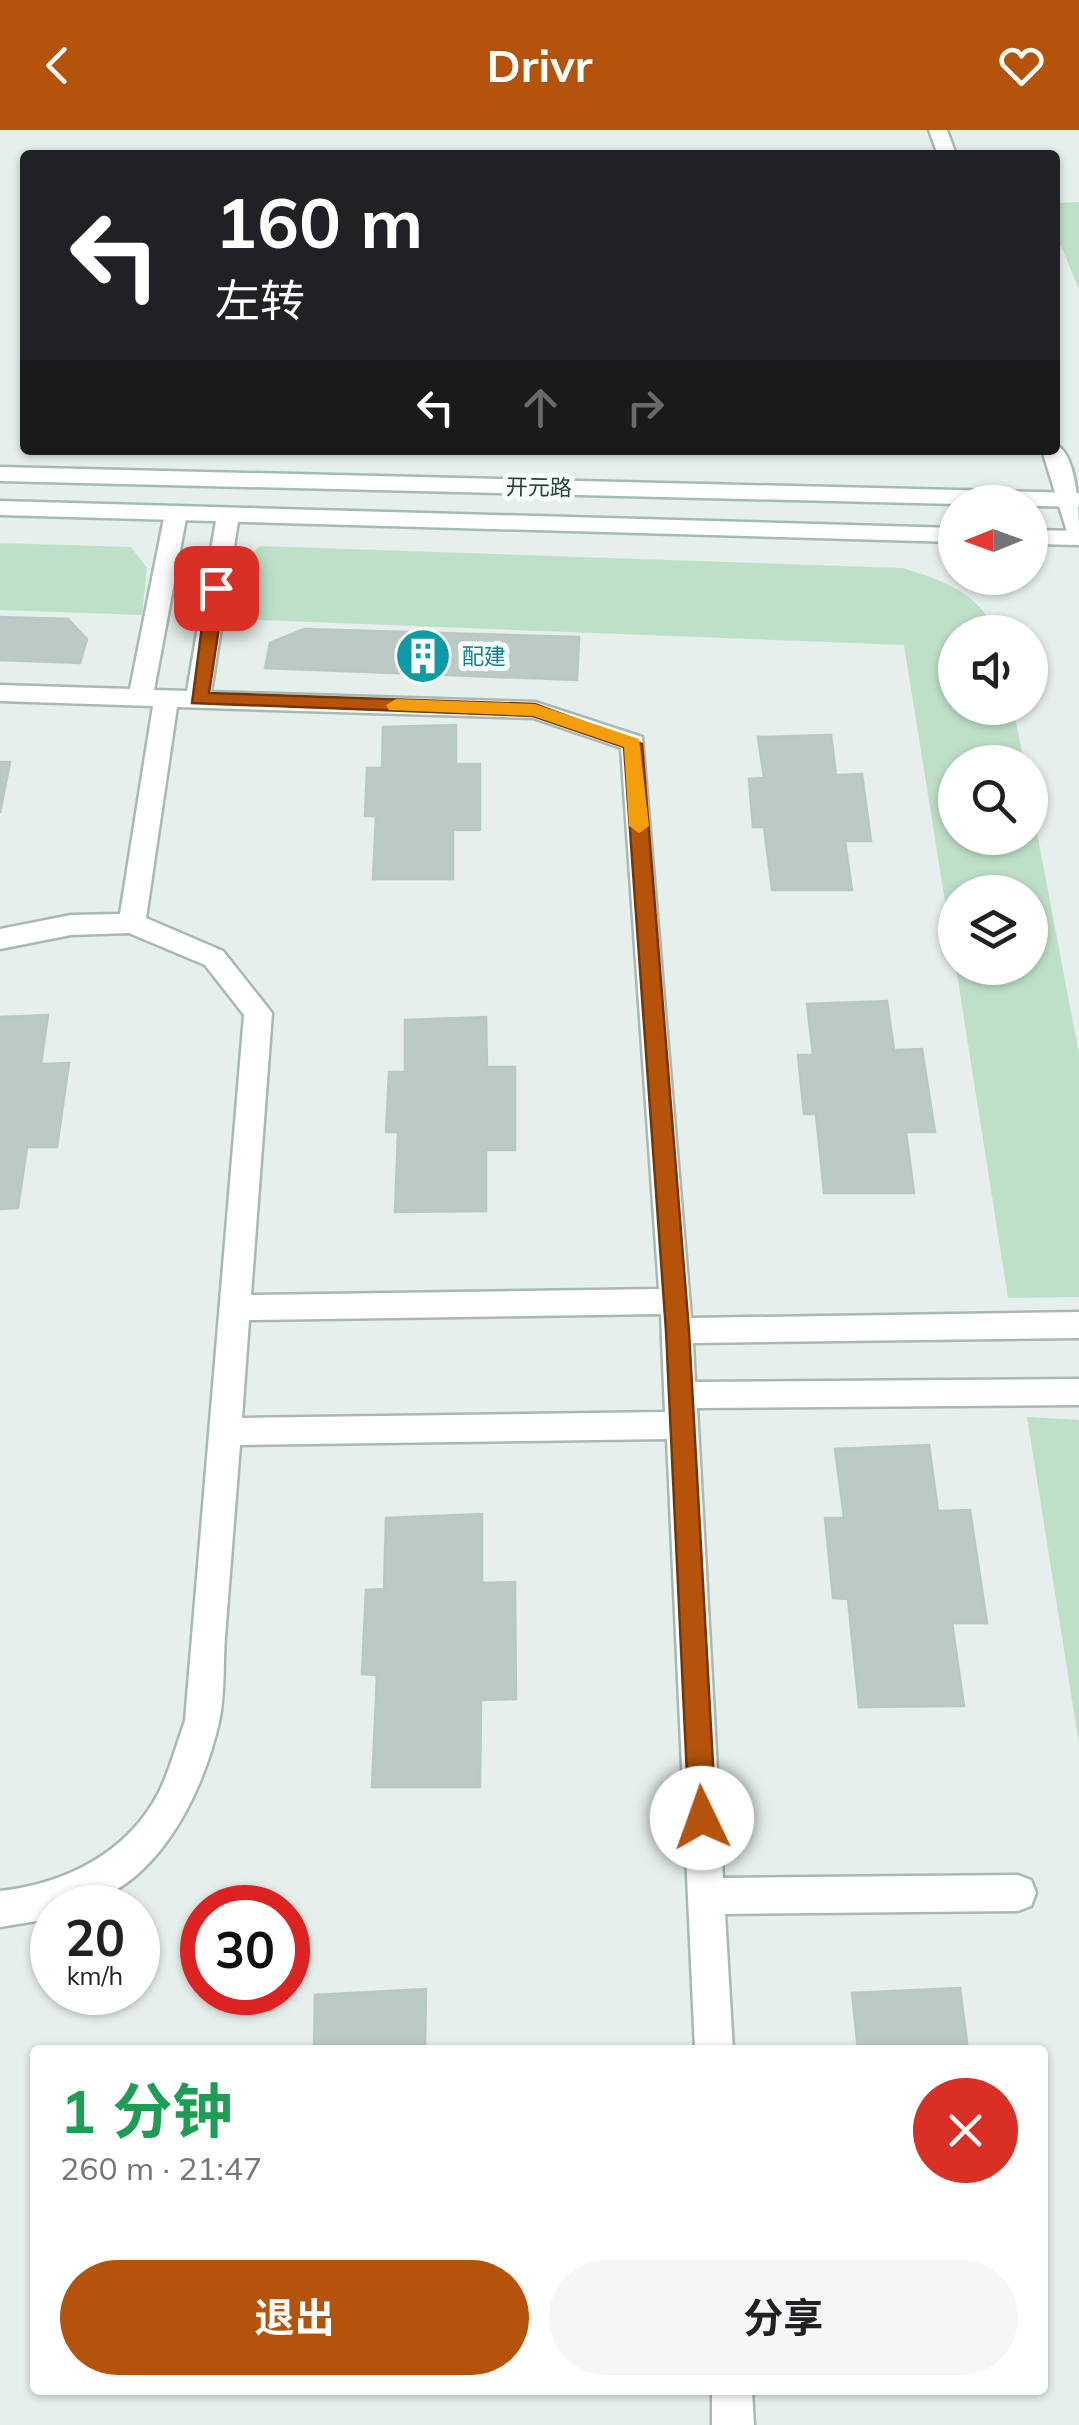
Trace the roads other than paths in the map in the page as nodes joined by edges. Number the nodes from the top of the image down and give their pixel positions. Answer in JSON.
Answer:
{"nodes":[{"id":1,"x":1055,"y":455,"type":"edge"},
{"id":2,"x":0,"y":474,"type":"edge"},
{"id":3,"x":1075,"y":500,"type":"edge"},
{"id":4,"x":0,"y":508,"type":"edge"},
{"id":5,"x":176,"y":513,"type":"junction"},
{"id":6,"x":228,"y":515,"type":"junction"},
{"id":7,"x":938,"y":534,"type":"edge"},
{"id":8,"x":1048,"y":537,"type":"edge"},
{"id":9,"x":1079,"y":537,"type":"edge"},
{"id":10,"x":0,"y":693,"type":"edge"},
{"id":11,"x":153,"y":698,"type":"junction"},
{"id":12,"x":198,"y":699,"type":"junction"},
{"id":13,"x":132,"y":923,"type":"junction"},
{"id":14,"x":0,"y":939,"type":"edge"},
{"id":15,"x":236,"y":1308,"type":"junction"},
{"id":16,"x":676,"y":1316,"type":"junction"},
{"id":17,"x":1079,"y":1325,"type":"edge"},
{"id":18,"x":1079,"y":1392,"type":"edge"},
{"id":19,"x":682,"y":1410,"type":"junction"},
{"id":20,"x":227,"y":1432,"type":"junction"},
{"id":21,"x":1018,"y":1893,"type":"dead end"},
{"id":22,"x":706,"y":1896,"type":"junction"},
{"id":23,"x":0,"y":1909,"type":"edge"},
{"id":24,"x":714,"y":2045,"type":"edge"},
{"id":25,"x":732,"y":2395,"type":"edge"},
{"id":26,"x":734,"y":2425,"type":"edge"}],
"edges":[{"from":1,"to":3,"type":"street"},
{"from":2,"to":3,"type":"street","name":"开元路"},
{"from":3,"to":9,"type":"street"},
{"from":4,"to":5,"type":"street","name":"开元路"},
{"from":5,"to":6,"type":"street","name":"开元路"},
{"from":5,"to":11,"type":"street"},
{"from":6,"to":7,"type":"street","name":"开元路"},
{"from":6,"to":12,"type":"street"},
{"from":8,"to":9,"type":"street"},
{"from":10,"to":11,"type":"street"},
{"from":11,"to":12,"type":"street"},
{"from":11,"to":13,"type":"street"},
{"from":12,"to":16,"type":"street"},
{"from":13,"to":14,"type":"street"},
{"from":13,"to":15,"type":"street"},
{"from":15,"to":16,"type":"street"},
{"from":15,"to":20,"type":"street"},
{"from":16,"to":17,"type":"street"},
{"from":16,"to":19,"type":"street"},
{"from":18,"to":19,"type":"street"},
{"from":19,"to":20,"type":"street"},
{"from":19,"to":22,"type":"street"},
{"from":20,"to":23,"type":"street"},
{"from":21,"to":22,"type":"street"},
{"from":22,"to":24,"type":"street"},
{"from":25,"to":26,"type":"street"}]}
